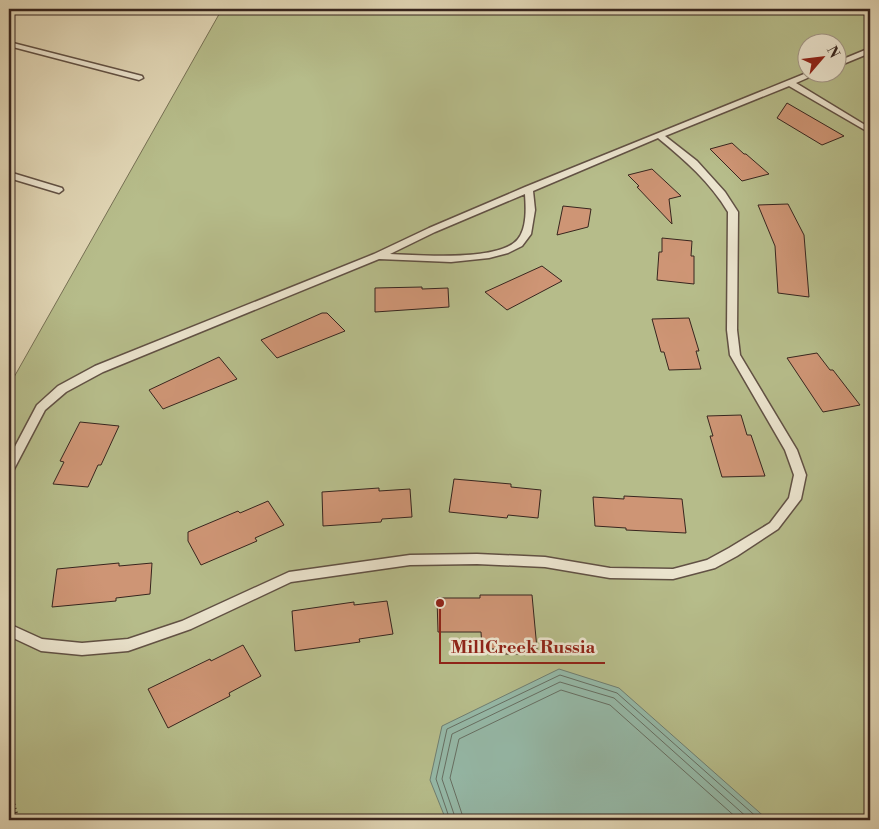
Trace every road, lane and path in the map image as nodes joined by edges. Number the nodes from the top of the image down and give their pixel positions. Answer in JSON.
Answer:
{"nodes":[{"id":1,"x":9,"y":44,"type":"edge"},
{"id":2,"x":870,"y":50,"type":"edge"},
{"id":3,"x":846,"y":60,"type":"edge"},
{"id":4,"x":139,"y":78,"type":"dead end"},
{"id":5,"x":796,"y":82,"type":"edge"},
{"id":6,"x":791,"y":84,"type":"junction"},
{"id":7,"x":870,"y":131,"type":"edge"},
{"id":8,"x":659,"y":135,"type":"junction"},
{"id":9,"x":9,"y":175,"type":"edge"},
{"id":10,"x":59,"y":190,"type":"dead end"},
{"id":11,"x":528,"y":190,"type":"junction"},
{"id":12,"x":377,"y":256,"type":"junction"},
{"id":13,"x":9,"y":468,"type":"edge"},
{"id":14,"x":9,"y":630,"type":"edge"},
{"id":15,"x":9,"y":789,"type":"edge"},
{"id":16,"x":18,"y":820,"type":"edge"}],
"edges":[{"from":1,"to":4,"type":"lane"},
{"from":2,"to":3,"type":"lane"},
{"from":5,"to":6,"type":"lane"},
{"from":6,"to":7,"type":"lane"},
{"from":6,"to":8,"type":"lane"},
{"from":8,"to":11,"type":"lane"},
{"from":8,"to":14,"type":"lane"},
{"from":9,"to":10,"type":"lane"},
{"from":11,"to":12,"type":"lane"},
{"from":11,"to":12,"type":"lane"},
{"from":12,"to":13,"type":"lane"},
{"from":15,"to":16,"type":"path"}]}
